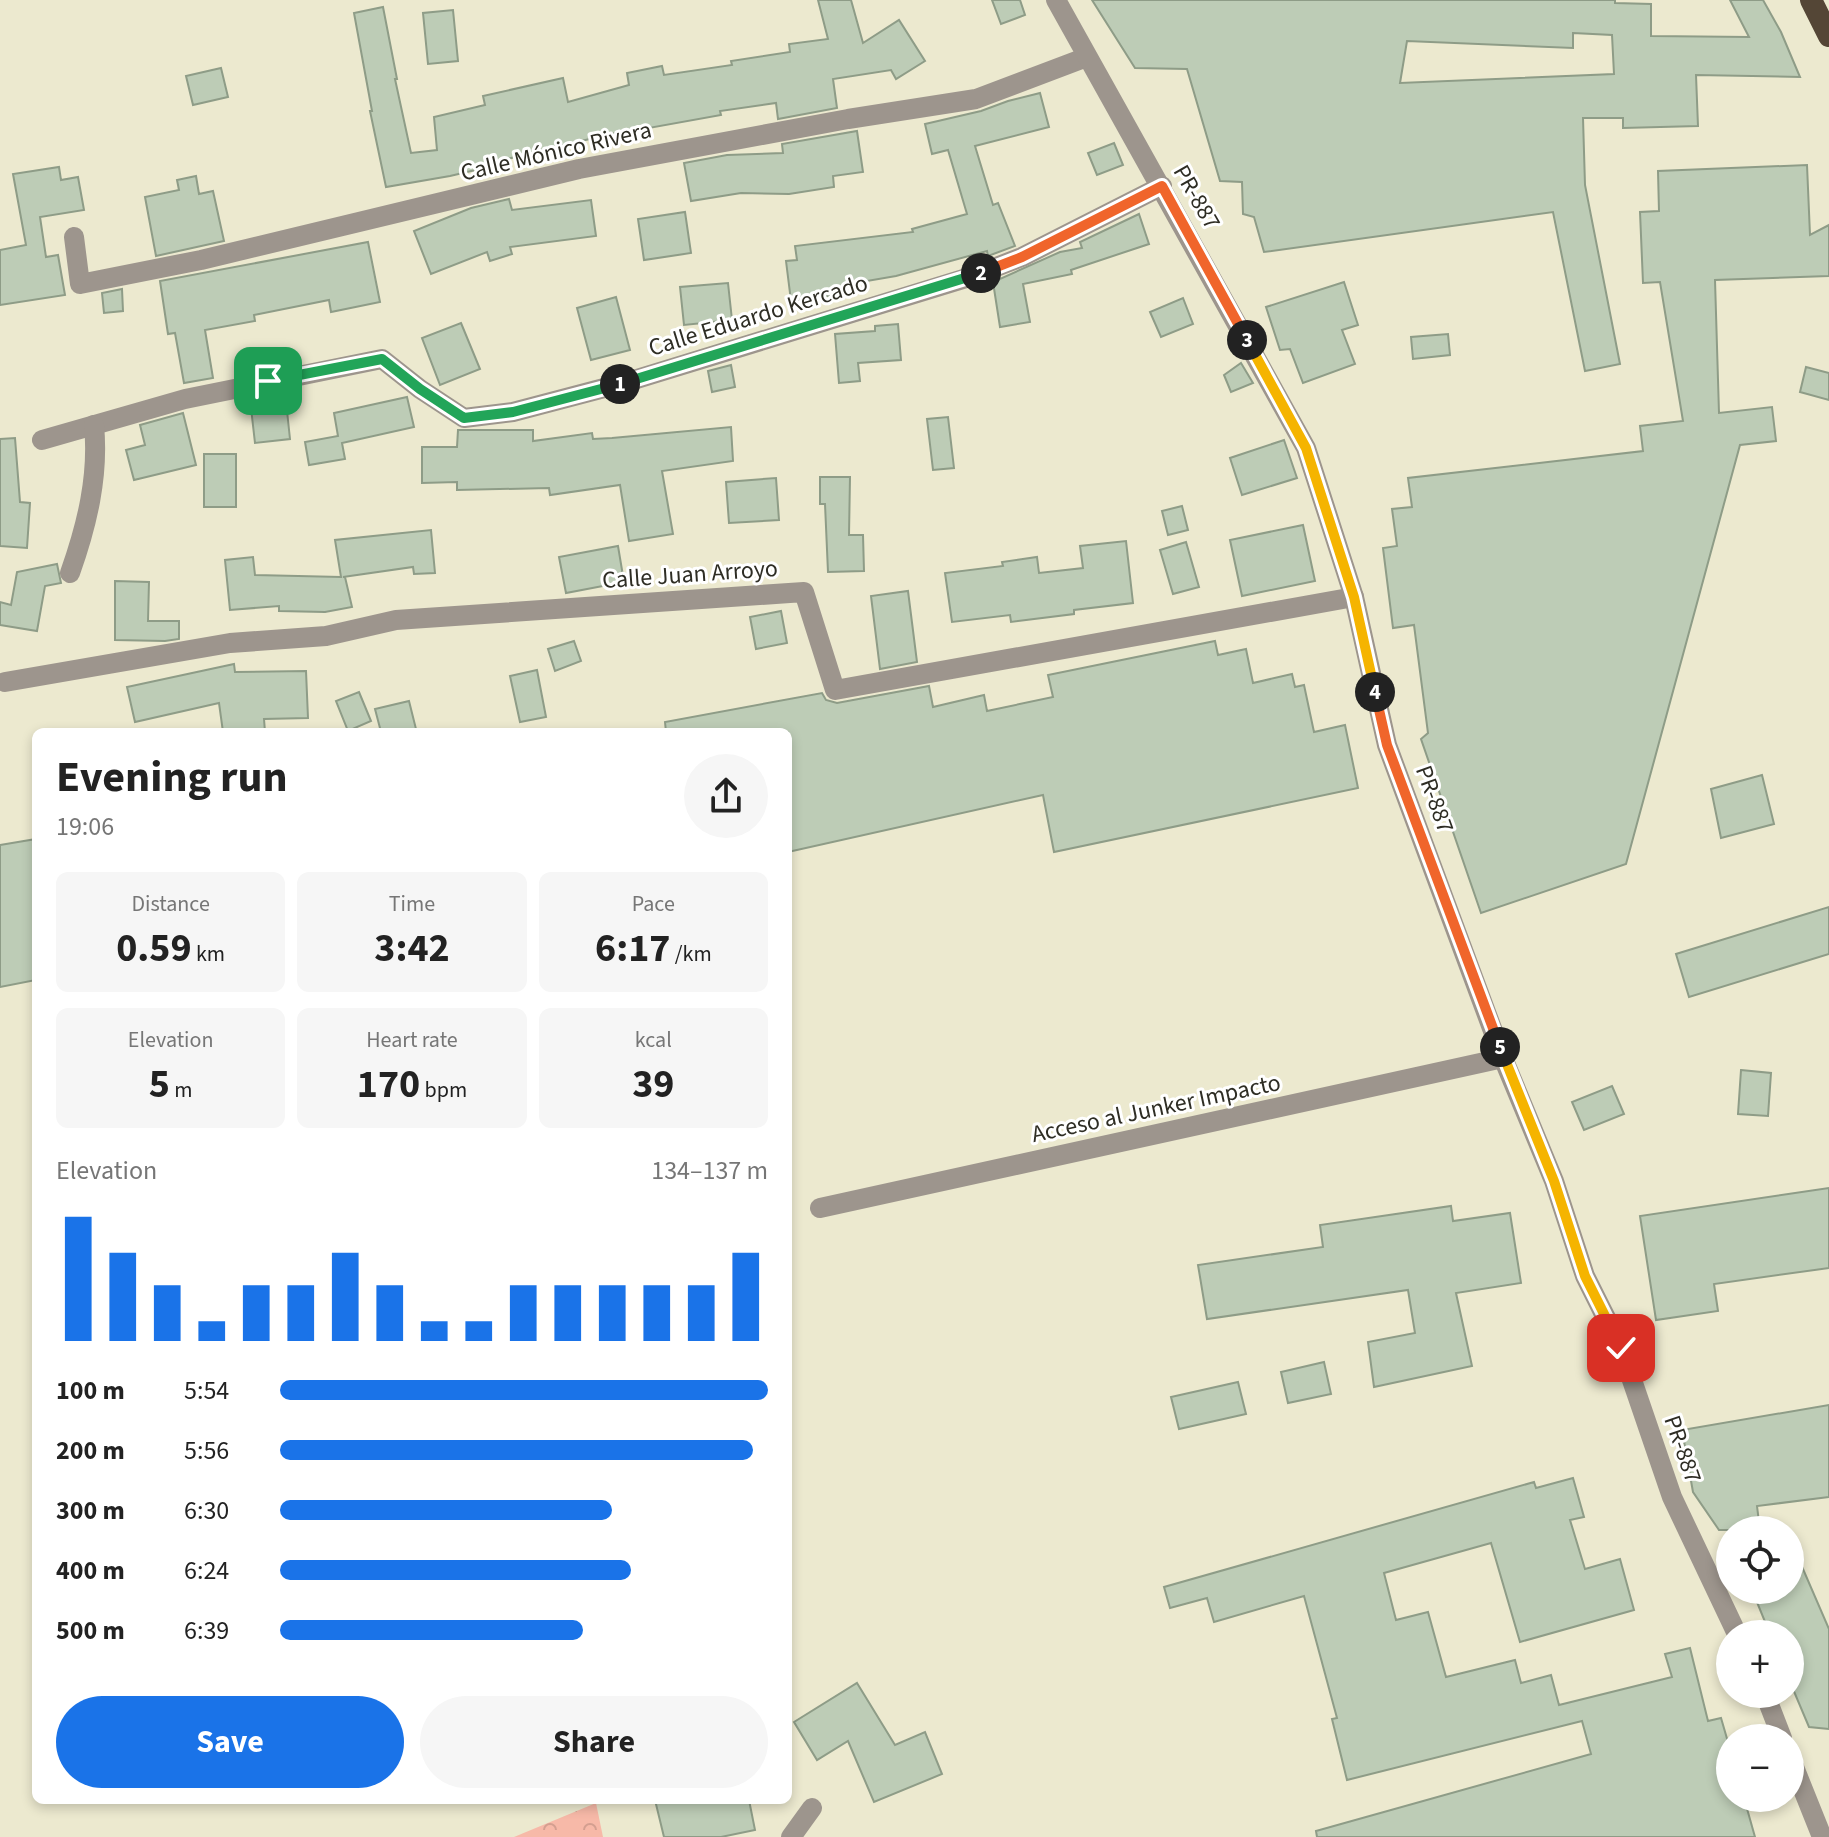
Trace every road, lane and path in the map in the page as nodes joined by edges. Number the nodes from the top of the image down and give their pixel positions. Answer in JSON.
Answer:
{"nodes":[{"id":1,"x":1056,"y":0,"type":"edge"},
{"id":2,"x":1811,"y":0,"type":"edge"},
{"id":3,"x":1829,"y":36,"type":"edge"},
{"id":4,"x":1087,"y":57,"type":"junction"},
{"id":5,"x":1162,"y":186,"type":"junction"},
{"id":6,"x":74,"y":237,"type":"dead end"},
{"id":7,"x":94,"y":425,"type":"junction"},
{"id":8,"x":42,"y":440,"type":"dead end"},
{"id":9,"x":70,"y":573,"type":"dead end"},
{"id":10,"x":1354,"y":597,"type":"junction"},
{"id":11,"x":5,"y":682,"type":"dead end"},
{"id":12,"x":1503,"y":1058,"type":"junction"},
{"id":13,"x":820,"y":1208,"type":"dead end"},
{"id":14,"x":1730,"y":1620,"type":"edge"},
{"id":15,"x":1804,"y":1792,"type":"edge"},
{"id":16,"x":812,"y":1808,"type":"dead end"},
{"id":17,"x":791,"y":1837,"type":"edge"},
{"id":18,"x":1822,"y":1837,"type":"edge"}],
"edges":[{"from":1,"to":4,"type":"street","name":"PR-887"},
{"from":2,"to":3,"type":"highway"},
{"from":4,"to":5,"type":"street","name":"PR-887"},
{"from":4,"to":6,"type":"street","name":"Calle Mónico Rivera"},
{"from":5,"to":7,"type":"street","name":"Calle Eduardo Kercado"},
{"from":5,"to":10,"type":"street","name":"PR-887"},
{"from":7,"to":8,"type":"street","name":"Calle Eduardo Kercado"},
{"from":7,"to":9,"type":"street"},
{"from":10,"to":11,"type":"street","name":"Calle Juan Arroyo"},
{"from":10,"to":12,"type":"street","name":"PR-887"},
{"from":12,"to":13,"type":"street","name":"Acceso al Junker Impacto"},
{"from":12,"to":14,"type":"street","name":"PR-887"},
{"from":15,"to":18,"type":"street"},
{"from":16,"to":17,"type":"street"}]}
